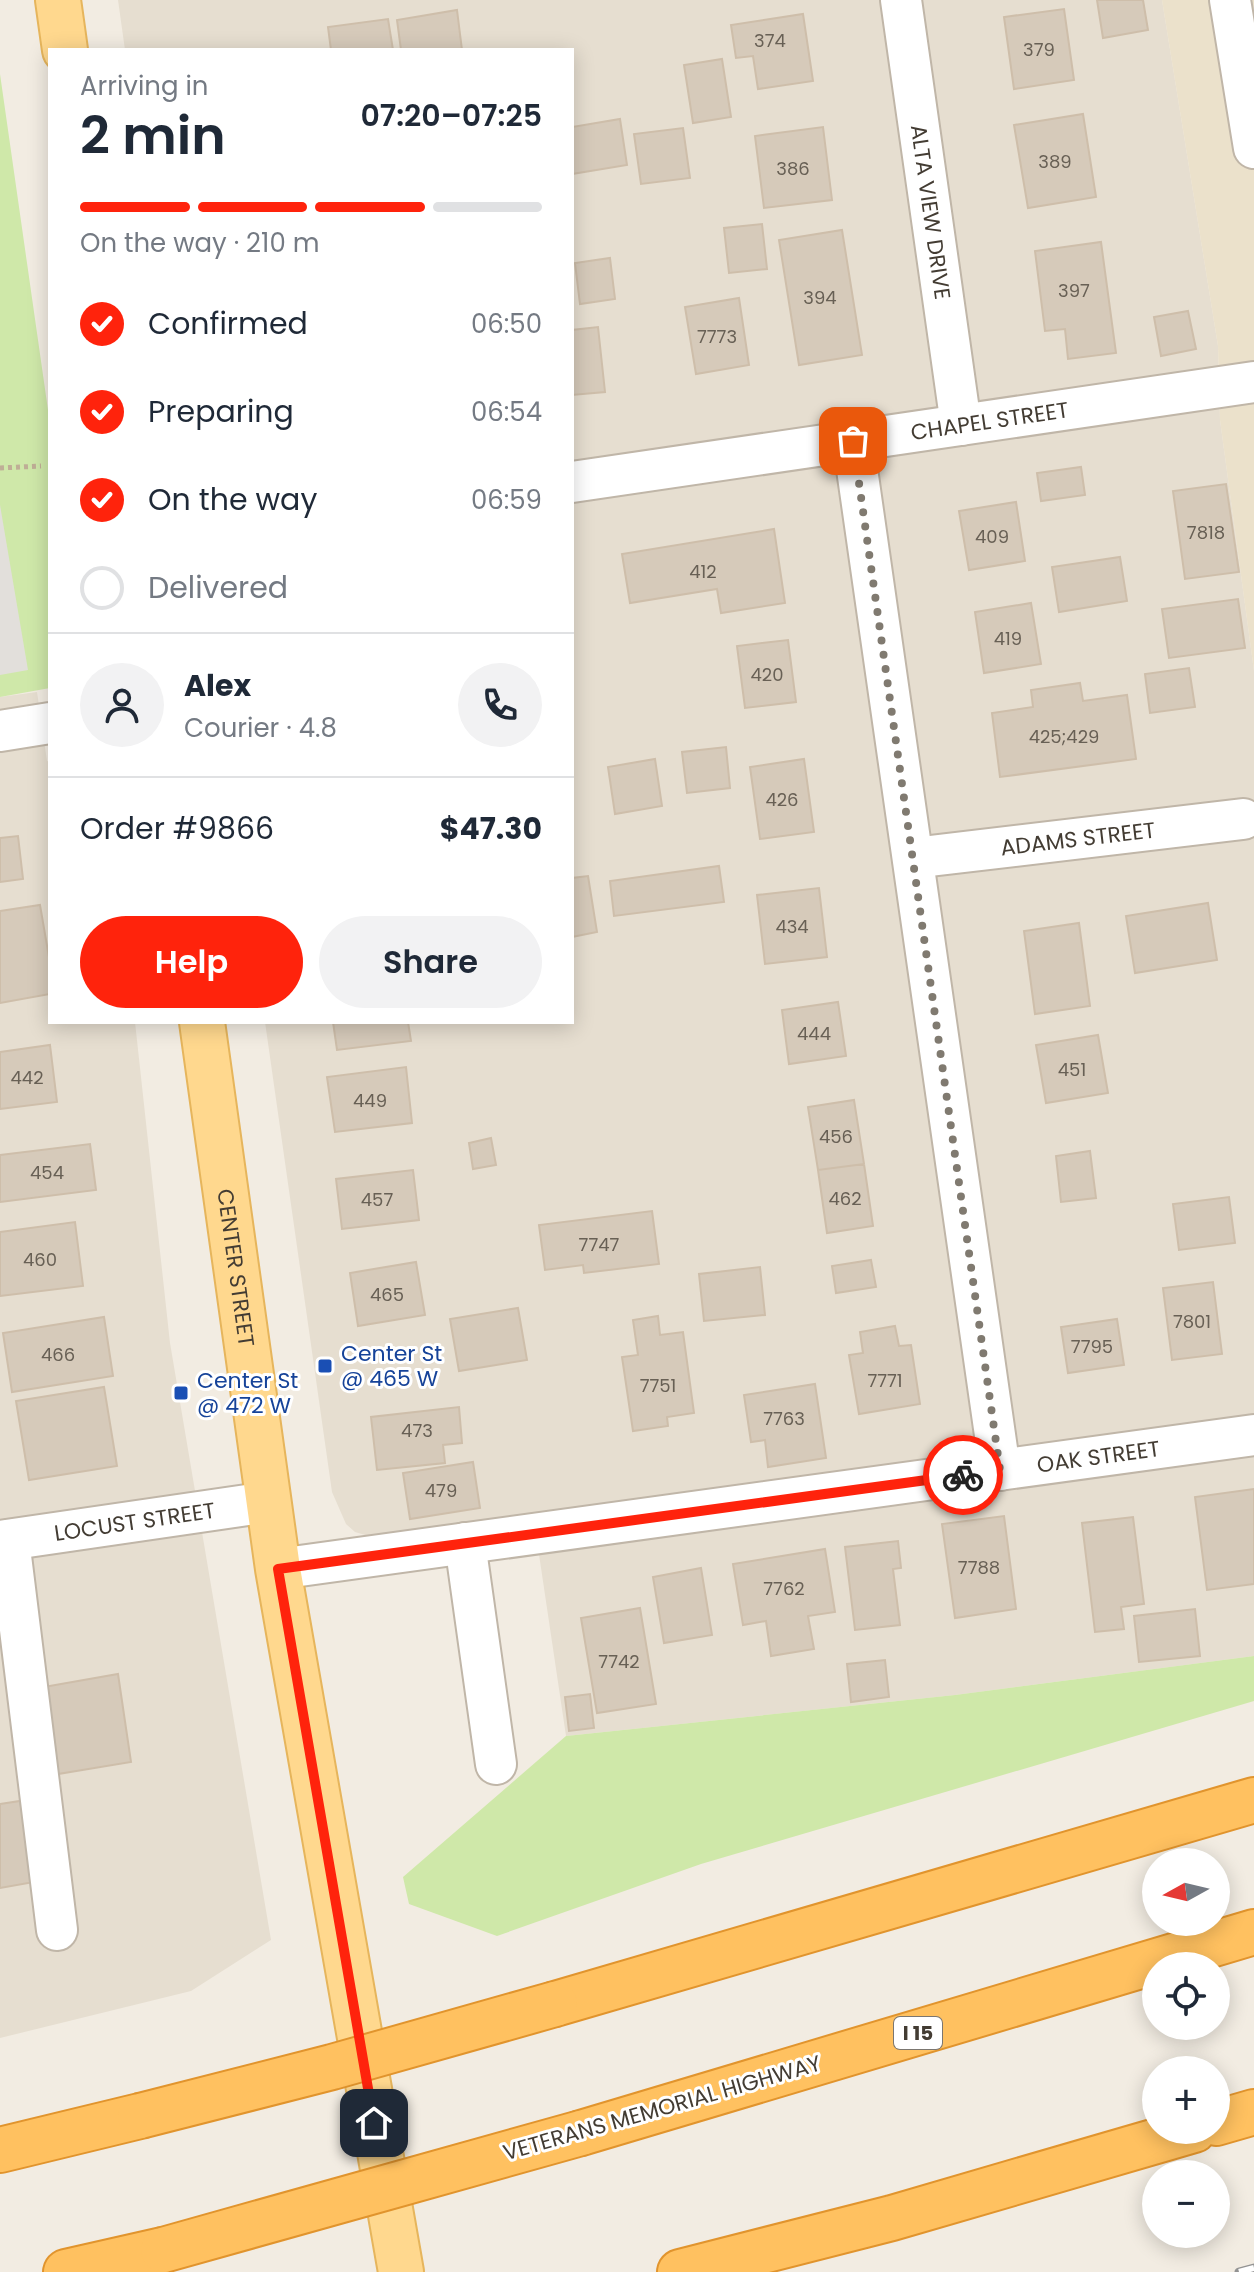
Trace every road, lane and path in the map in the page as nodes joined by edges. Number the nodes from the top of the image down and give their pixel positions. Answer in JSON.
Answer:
{"nodes":[{"id":1,"x":58,"y":0,"type":"edge"},
{"id":2,"x":901,"y":0,"type":"edge"},
{"id":3,"x":1230,"y":0,"type":"edge"},
{"id":4,"x":65,"y":48,"type":"edge"},
{"id":5,"x":1254,"y":148,"type":"edge"},
{"id":6,"x":1236,"y":385,"type":"edge"},
{"id":7,"x":961,"y":425,"type":"junction"},
{"id":8,"x":853,"y":441,"type":"junction"},
{"id":9,"x":41,"y":466,"type":"dead end"},
{"id":10,"x":0,"y":468,"type":"edge"},
{"id":11,"x":574,"y":482,"type":"edge"},
{"id":12,"x":48,"y":723,"type":"edge"},
{"id":13,"x":0,"y":731,"type":"edge"},
{"id":14,"x":1243,"y":819,"type":"dead end"},
{"id":15,"x":913,"y":858,"type":"junction"},
{"id":16,"x":202,"y":1024,"type":"edge"},
{"id":17,"x":1254,"y":1435,"type":"edge"},
{"id":18,"x":1000,"y":1470,"type":"junction"},
{"id":19,"x":268,"y":1502,"type":"junction"},
{"id":20,"x":4,"y":1540,"type":"edge"},
{"id":21,"x":465,"y":1543,"type":"junction"},
{"id":22,"x":278,"y":1569,"type":"junction"},
{"id":23,"x":496,"y":1764,"type":"dead end"},
{"id":24,"x":1254,"y":1800,"type":"edge"},
{"id":25,"x":57,"y":1930,"type":"dead end"},
{"id":26,"x":1254,"y":1932,"type":"edge"},
{"id":27,"x":1254,"y":2112,"type":"edge"},
{"id":28,"x":1230,"y":2119,"type":"edge"},
{"id":29,"x":1146,"y":2144,"type":"edge"},
{"id":30,"x":0,"y":2150,"type":"edge"},
{"id":31,"x":66,"y":2272,"type":"edge"},
{"id":32,"x":401,"y":2272,"type":"edge"},
{"id":33,"x":680,"y":2272,"type":"edge"}],
"edges":[{"from":1,"to":4,"type":"main road"},
{"from":2,"to":7,"type":"street","name":"ALTA VIEW DRIVE"},
{"from":3,"to":5,"type":"street"},
{"from":6,"to":7,"type":"street","name":"CHAPEL STREET"},
{"from":7,"to":8,"type":"street","name":"CHAPEL STREET"},
{"from":8,"to":11,"type":"street","name":"CHAPEL STREET"},
{"from":8,"to":15,"type":"street"},
{"from":9,"to":10,"type":"path"},
{"from":12,"to":13,"type":"street"},
{"from":14,"to":15,"type":"street","name":"ADAMS STREET"},
{"from":15,"to":18,"type":"street"},
{"from":16,"to":19,"type":"main road","name":"CENTER STREET"},
{"from":17,"to":18,"type":"street","name":"OAK STREET"},
{"from":18,"to":21,"type":"street","name":"OAK STREET"},
{"from":19,"to":20,"type":"street","name":"LOCUST STREET"},
{"from":19,"to":22,"type":"main road","name":"CENTER STREET"},
{"from":20,"to":25,"type":"street"},
{"from":21,"to":22,"type":"street","name":"OAK STREET"},
{"from":21,"to":23,"type":"street"},
{"from":22,"to":32,"type":"main road","name":"CENTER STREET"},
{"from":24,"to":30,"type":"highway","bridge":true},
{"from":26,"to":31,"type":"highway","name":"VETERANS MEMORIAL HIGHWAY","number":"I 15","bridge":true},
{"from":27,"to":28,"type":"highway"},
{"from":29,"to":33,"type":"highway"}]}
